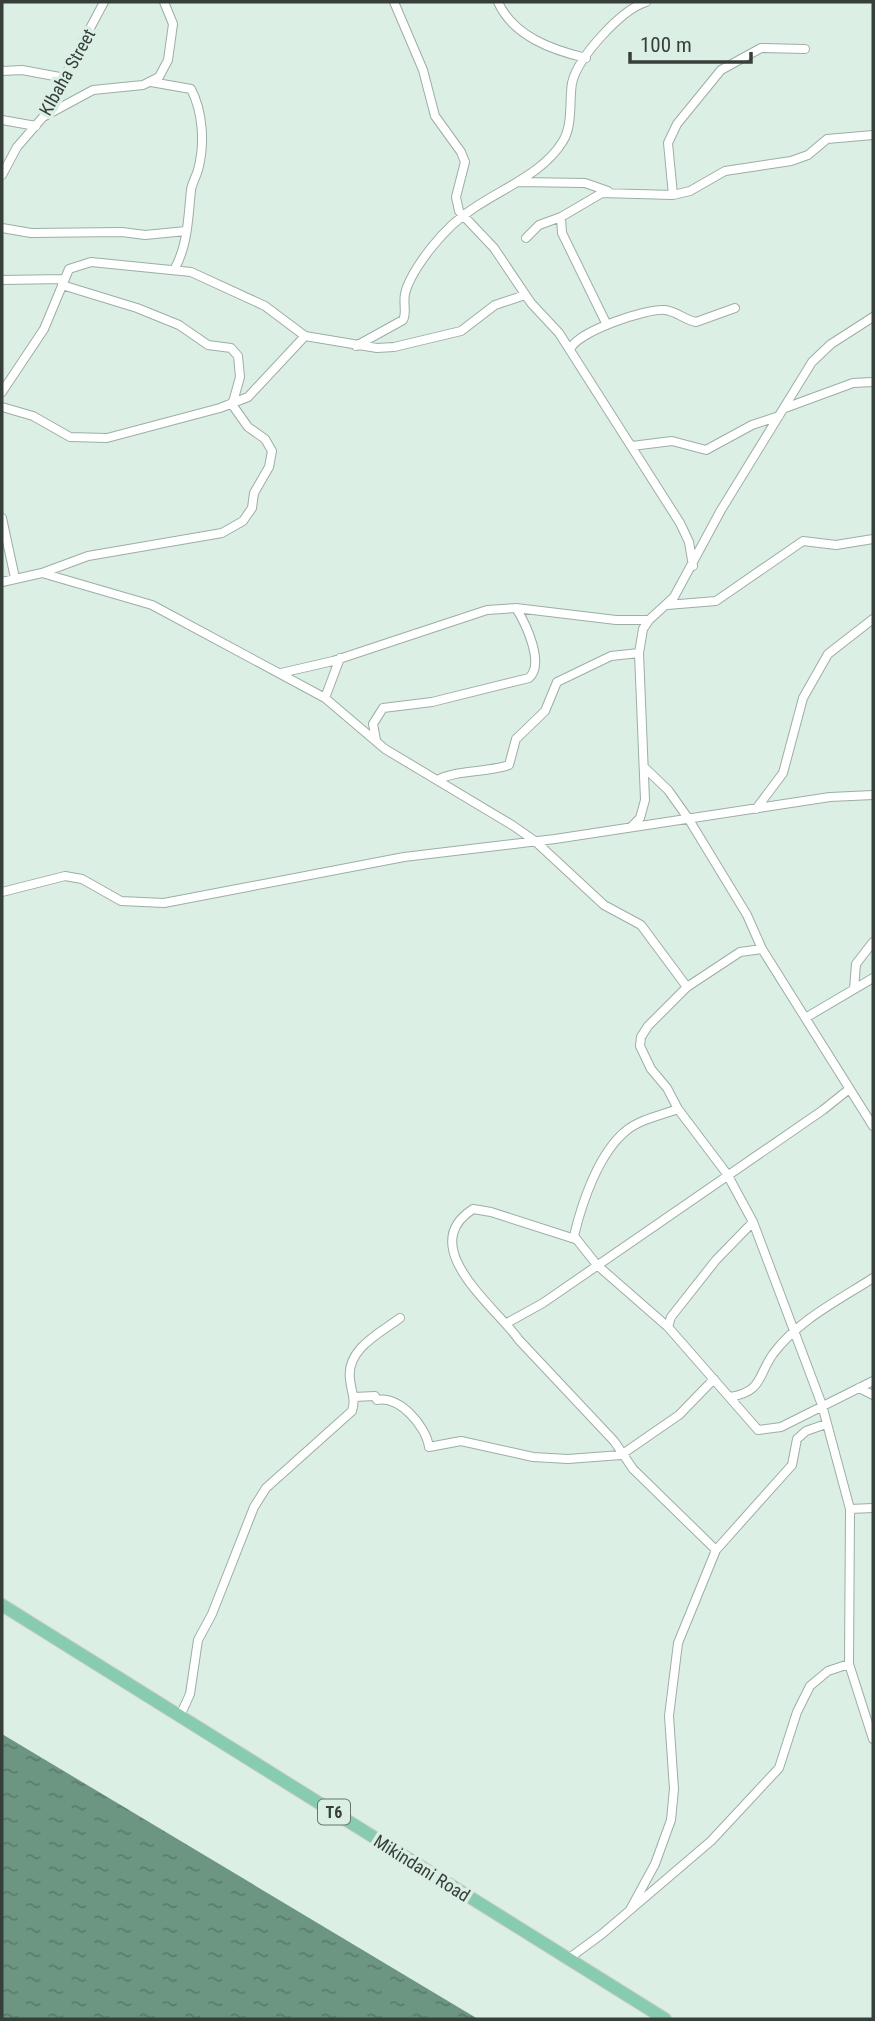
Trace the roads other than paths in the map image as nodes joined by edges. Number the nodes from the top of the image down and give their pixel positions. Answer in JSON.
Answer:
{"nodes":[{"id":1,"x":104,"y":2,"type":"edge"},
{"id":2,"x":164,"y":2,"type":"edge"},
{"id":3,"x":394,"y":2,"type":"edge"},
{"id":4,"x":498,"y":2,"type":"edge"},
{"id":5,"x":646,"y":2,"type":"edge"},
{"id":6,"x":805,"y":49,"type":"dead end"},
{"id":7,"x":586,"y":58,"type":"junction"},
{"id":8,"x":2,"y":71,"type":"edge"},
{"id":9,"x":65,"y":78,"type":"junction"},
{"id":10,"x":151,"y":82,"type":"junction"},
{"id":11,"x":43,"y":117,"type":"junction"},
{"id":12,"x":2,"y":120,"type":"edge"},
{"id":13,"x":36,"y":126,"type":"junction"},
{"id":14,"x":873,"y":135,"type":"edge"},
{"id":15,"x":2,"y":174,"type":"edge"},
{"id":16,"x":518,"y":182,"type":"junction"},
{"id":17,"x":611,"y":192,"type":"junction"},
{"id":18,"x":673,"y":195,"type":"junction"},
{"id":19,"x":465,"y":214,"type":"junction"},
{"id":20,"x":561,"y":216,"type":"junction"},
{"id":21,"x":2,"y":228,"type":"edge"},
{"id":22,"x":186,"y":231,"type":"junction"},
{"id":23,"x":526,"y":238,"type":"dead end"},
{"id":24,"x":174,"y":270,"type":"junction"},
{"id":25,"x":2,"y":280,"type":"edge"},
{"id":26,"x":63,"y":282,"type":"junction"},
{"id":27,"x":525,"y":295,"type":"junction"},
{"id":28,"x":735,"y":308,"type":"dead end"},
{"id":29,"x":873,"y":317,"type":"edge"},
{"id":30,"x":607,"y":325,"type":"junction"},
{"id":31,"x":304,"y":336,"type":"junction"},
{"id":32,"x":356,"y":346,"type":"junction"},
{"id":33,"x":570,"y":350,"type":"junction"},
{"id":34,"x":873,"y":382,"type":"edge"},
{"id":35,"x":2,"y":392,"type":"edge"},
{"id":36,"x":232,"y":403,"type":"junction"},
{"id":37,"x":2,"y":407,"type":"edge"},
{"id":38,"x":782,"y":412,"type":"junction"},
{"id":39,"x":632,"y":446,"type":"junction"},
{"id":40,"x":2,"y":518,"type":"edge"},
{"id":41,"x":873,"y":539,"type":"edge"},
{"id":42,"x":693,"y":566,"type":"junction"},
{"id":43,"x":42,"y":573,"type":"junction"},
{"id":44,"x":15,"y":578,"type":"junction"},
{"id":45,"x":2,"y":582,"type":"edge"},
{"id":46,"x":666,"y":606,"type":"junction"},
{"id":47,"x":516,"y":608,"type":"junction"},
{"id":48,"x":873,"y":619,"type":"edge"},
{"id":49,"x":649,"y":620,"type":"junction"},
{"id":50,"x":639,"y":653,"type":"junction"},
{"id":51,"x":341,"y":659,"type":"junction"},
{"id":52,"x":281,"y":673,"type":"junction"},
{"id":53,"x":325,"y":698,"type":"junction"},
{"id":54,"x":377,"y":743,"type":"junction"},
{"id":55,"x":644,"y":768,"type":"junction"},
{"id":56,"x":437,"y":780,"type":"junction"},
{"id":57,"x":873,"y":795,"type":"edge"},
{"id":58,"x":756,"y":809,"type":"junction"},
{"id":59,"x":688,"y":818,"type":"junction"},
{"id":60,"x":632,"y":826,"type":"junction"},
{"id":61,"x":535,"y":841,"type":"junction"},
{"id":62,"x":2,"y":892,"type":"edge"},
{"id":63,"x":873,"y":942,"type":"edge"},
{"id":64,"x":762,"y":949,"type":"junction"},
{"id":65,"x":873,"y":978,"type":"edge"},
{"id":66,"x":687,"y":987,"type":"junction"},
{"id":67,"x":854,"y":989,"type":"junction"},
{"id":68,"x":807,"y":1017,"type":"junction"},
{"id":69,"x":848,"y":1090,"type":"junction"},
{"id":70,"x":678,"y":1110,"type":"junction"},
{"id":71,"x":873,"y":1126,"type":"edge"},
{"id":72,"x":727,"y":1174,"type":"junction"},
{"id":73,"x":753,"y":1222,"type":"junction"},
{"id":74,"x":575,"y":1239,"type":"junction"},
{"id":75,"x":597,"y":1265,"type":"junction"},
{"id":76,"x":873,"y":1278,"type":"edge"},
{"id":77,"x":400,"y":1318,"type":"dead end"},
{"id":78,"x":507,"y":1323,"type":"junction"},
{"id":79,"x":668,"y":1327,"type":"junction"},
{"id":80,"x":795,"y":1332,"type":"junction"},
{"id":81,"x":714,"y":1379,"type":"junction"},
{"id":82,"x":873,"y":1381,"type":"edge"},
{"id":83,"x":859,"y":1388,"type":"junction"},
{"id":84,"x":873,"y":1395,"type":"edge"},
{"id":85,"x":354,"y":1397,"type":"junction"},
{"id":86,"x":730,"y":1397,"type":"junction"},
{"id":87,"x":822,"y":1405,"type":"junction"},
{"id":88,"x":826,"y":1424,"type":"junction"},
{"id":89,"x":621,"y":1455,"type":"junction"},
{"id":90,"x":873,"y":1508,"type":"edge"},
{"id":91,"x":850,"y":1509,"type":"junction"},
{"id":92,"x":716,"y":1550,"type":"junction"},
{"id":93,"x":2,"y":1605,"type":"edge"},
{"id":94,"x":849,"y":1664,"type":"junction"},
{"id":95,"x":180,"y":1716,"type":"junction"},
{"id":96,"x":873,"y":1739,"type":"edge"},
{"id":97,"x":630,"y":1910,"type":"junction"},
{"id":98,"x":568,"y":1959,"type":"junction"},
{"id":99,"x":665,"y":2019,"type":"edge"}],
"edges":[{"from":1,"to":9,"type":"street","name":"KIbaha Street"},
{"from":2,"to":10,"type":"street"},
{"from":3,"to":19,"type":"street"},
{"from":4,"to":7,"type":"street"},
{"from":5,"to":7,"type":"street"},
{"from":6,"to":18,"type":"street"},
{"from":7,"to":16,"type":"street"},
{"from":8,"to":9,"type":"street"},
{"from":9,"to":11,"type":"street","name":"KIbaha Street"},
{"from":10,"to":11,"type":"street"},
{"from":10,"to":22,"type":"street"},
{"from":11,"to":13,"type":"street","name":"KIbaha Street"},
{"from":12,"to":13,"type":"street"},
{"from":13,"to":15,"type":"street","name":"KIbaha Street"},
{"from":14,"to":18,"type":"street"},
{"from":16,"to":17,"type":"street"},
{"from":16,"to":19,"type":"street"},
{"from":17,"to":18,"type":"street"},
{"from":17,"to":20,"type":"street"},
{"from":19,"to":27,"type":"street"},
{"from":19,"to":32,"type":"street"},
{"from":20,"to":23,"type":"street"},
{"from":20,"to":30,"type":"street"},
{"from":21,"to":22,"type":"street"},
{"from":22,"to":24,"type":"street"},
{"from":24,"to":26,"type":"street"},
{"from":24,"to":31,"type":"street"},
{"from":25,"to":26,"type":"street"},
{"from":26,"to":35,"type":"street"},
{"from":26,"to":36,"type":"street"},
{"from":27,"to":32,"type":"street"},
{"from":27,"to":33,"type":"street"},
{"from":28,"to":30,"type":"street"},
{"from":29,"to":38,"type":"street"},
{"from":30,"to":33,"type":"street"},
{"from":31,"to":32,"type":"street"},
{"from":31,"to":36,"type":"street"},
{"from":33,"to":39,"type":"street"},
{"from":34,"to":38,"type":"street"},
{"from":36,"to":37,"type":"street"},
{"from":36,"to":43,"type":"street"},
{"from":38,"to":39,"type":"street"},
{"from":38,"to":42,"type":"street"},
{"from":39,"to":42,"type":"street"},
{"from":40,"to":44,"type":"street"},
{"from":41,"to":46,"type":"street"},
{"from":42,"to":46,"type":"street"},
{"from":43,"to":44,"type":"street"},
{"from":43,"to":52,"type":"street"},
{"from":44,"to":45,"type":"street"},
{"from":46,"to":49,"type":"street"},
{"from":47,"to":49,"type":"street"},
{"from":47,"to":51,"type":"street"},
{"from":47,"to":54,"type":"street"},
{"from":48,"to":58,"type":"street"},
{"from":49,"to":50,"type":"street"},
{"from":50,"to":55,"type":"street"},
{"from":50,"to":56,"type":"street"},
{"from":51,"to":52,"type":"street"},
{"from":51,"to":53,"type":"street"},
{"from":52,"to":53,"type":"street"},
{"from":53,"to":54,"type":"street"},
{"from":54,"to":56,"type":"street"},
{"from":55,"to":59,"type":"street"},
{"from":55,"to":60,"type":"street"},
{"from":56,"to":61,"type":"street"},
{"from":57,"to":58,"type":"street"},
{"from":58,"to":59,"type":"street"},
{"from":59,"to":60,"type":"street"},
{"from":59,"to":64,"type":"street"},
{"from":60,"to":61,"type":"street"},
{"from":61,"to":62,"type":"street"},
{"from":61,"to":66,"type":"street"},
{"from":63,"to":67,"type":"street"},
{"from":64,"to":66,"type":"street"},
{"from":64,"to":68,"type":"street"},
{"from":65,"to":67,"type":"street"},
{"from":66,"to":70,"type":"street"},
{"from":67,"to":68,"type":"street"},
{"from":68,"to":69,"type":"street"},
{"from":69,"to":71,"type":"street"},
{"from":69,"to":72,"type":"street"},
{"from":70,"to":72,"type":"street"},
{"from":70,"to":74,"type":"street"},
{"from":72,"to":73,"type":"street"},
{"from":72,"to":75,"type":"street"},
{"from":73,"to":79,"type":"street"},
{"from":73,"to":80,"type":"street"},
{"from":74,"to":75,"type":"street"},
{"from":74,"to":78,"type":"street"},
{"from":75,"to":78,"type":"street"},
{"from":75,"to":79,"type":"street"},
{"from":76,"to":80,"type":"street"},
{"from":77,"to":85,"type":"street"},
{"from":78,"to":89,"type":"street"},
{"from":79,"to":81,"type":"street"},
{"from":80,"to":86,"type":"street"},
{"from":80,"to":87,"type":"street"},
{"from":81,"to":86,"type":"street"},
{"from":81,"to":89,"type":"street"},
{"from":82,"to":83,"type":"street"},
{"from":83,"to":84,"type":"street"},
{"from":83,"to":87,"type":"street"},
{"from":85,"to":89,"type":"street"},
{"from":85,"to":95,"type":"street"},
{"from":86,"to":87,"type":"street"},
{"from":87,"to":88,"type":"street"},
{"from":88,"to":91,"type":"street"},
{"from":88,"to":92,"type":"street"},
{"from":89,"to":92,"type":"street"},
{"from":90,"to":91,"type":"street"},
{"from":91,"to":94,"type":"street"},
{"from":92,"to":97,"type":"street"},
{"from":93,"to":95,"type":"highway","name":"Mikindani Road","number":"T6"},
{"from":94,"to":96,"type":"street"},
{"from":94,"to":97,"type":"street"},
{"from":95,"to":98,"type":"highway","name":"Mikindani Road","number":"T6"},
{"from":97,"to":98,"type":"street"},
{"from":98,"to":99,"type":"highway","name":"Mikindani Road","number":"T6"}]}
